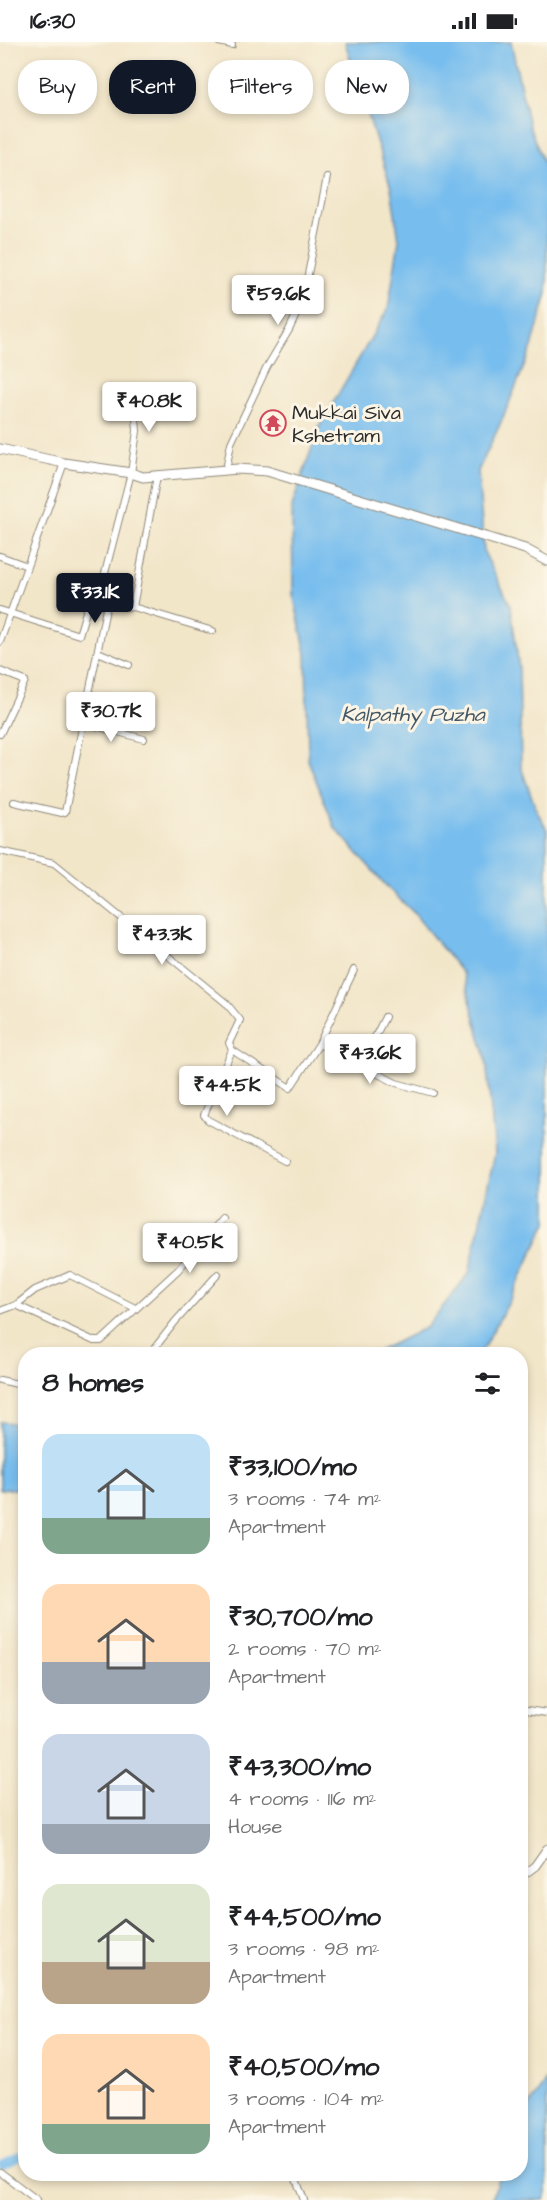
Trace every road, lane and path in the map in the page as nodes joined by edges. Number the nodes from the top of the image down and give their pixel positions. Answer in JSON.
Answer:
{"nodes":[{"id":1,"x":219,"y":42,"type":"edge"},
{"id":2,"x":232,"y":45,"type":"dead end"},
{"id":3,"x":327,"y":177,"type":"dead end"},
{"id":4,"x":134,"y":392,"type":"dead end"},
{"id":5,"x":0,"y":449,"type":"edge"},
{"id":6,"x":64,"y":463,"type":"junction"},
{"id":7,"x":226,"y":470,"type":"junction"},
{"id":8,"x":131,"y":473,"type":"junction"},
{"id":9,"x":157,"y":476,"type":"junction"},
{"id":10,"x":0,"y":556,"type":"edge"},
{"id":11,"x":547,"y":561,"type":"edge"},
{"id":12,"x":27,"y":566,"type":"junction"},
{"id":13,"x":108,"y":599,"type":"junction"},
{"id":14,"x":88,"y":604,"type":"dead end"},
{"id":15,"x":133,"y":607,"type":"junction"},
{"id":16,"x":0,"y":610,"type":"edge"},
{"id":17,"x":10,"y":613,"type":"junction"},
{"id":18,"x":213,"y":631,"type":"dead end"},
{"id":19,"x":0,"y":642,"type":"edge"},
{"id":20,"x":98,"y":652,"type":"junction"},
{"id":21,"x":129,"y":665,"type":"dead end"},
{"id":22,"x":0,"y":670,"type":"edge"},
{"id":23,"x":84,"y":723,"type":"junction"},
{"id":24,"x":0,"y":734,"type":"edge"},
{"id":25,"x":144,"y":739,"type":"dead end"},
{"id":26,"x":14,"y":802,"type":"dead end"},
{"id":27,"x":0,"y":851,"type":"edge"},
{"id":28,"x":354,"y":970,"type":"dead end"},
{"id":29,"x":385,"y":1017,"type":"dead end"},
{"id":30,"x":319,"y":1044,"type":"junction"},
{"id":31,"x":232,"y":1050,"type":"junction"},
{"id":32,"x":360,"y":1067,"type":"junction"},
{"id":33,"x":433,"y":1093,"type":"dead end"},
{"id":34,"x":285,"y":1161,"type":"dead end"},
{"id":35,"x":222,"y":1218,"type":"dead end"},
{"id":36,"x":218,"y":1274,"type":"dead end"},
{"id":37,"x":16,"y":1305,"type":"junction"},
{"id":38,"x":135,"y":1308,"type":"junction"},
{"id":39,"x":0,"y":1311,"type":"edge"},
{"id":40,"x":155,"y":1347,"type":"edge"},
{"id":41,"x":0,"y":1380,"type":"edge"},
{"id":42,"x":18,"y":1384,"type":"edge"},
{"id":43,"x":528,"y":1710,"type":"edge"},
{"id":44,"x":547,"y":1713,"type":"edge"},
{"id":45,"x":547,"y":1849,"type":"edge"},
{"id":46,"x":528,"y":1871,"type":"edge"},
{"id":47,"x":0,"y":2172,"type":"edge"},
{"id":48,"x":297,"y":2181,"type":"edge"},
{"id":49,"x":37,"y":2200,"type":"edge"},
{"id":50,"x":304,"y":2200,"type":"edge"}],
"edges":[{"from":1,"to":2,"type":"street"},
{"from":3,"to":7,"type":"street"},
{"from":4,"to":8,"type":"street"},
{"from":5,"to":6,"type":"main road"},
{"from":6,"to":8,"type":"main road"},
{"from":6,"to":12,"type":"street"},
{"from":7,"to":9,"type":"main road"},
{"from":7,"to":11,"type":"main road"},
{"from":8,"to":9,"type":"main road"},
{"from":8,"to":13,"type":"street"},
{"from":9,"to":15,"type":"street"},
{"from":10,"to":12,"type":"street"},
{"from":12,"to":17,"type":"street"},
{"from":13,"to":15,"type":"street"},
{"from":13,"to":20,"type":"street"},
{"from":14,"to":17,"type":"street"},
{"from":15,"to":18,"type":"street"},
{"from":16,"to":17,"type":"street"},
{"from":17,"to":19,"type":"street"},
{"from":20,"to":21,"type":"street"},
{"from":20,"to":23,"type":"street"},
{"from":22,"to":24,"type":"street"},
{"from":23,"to":25,"type":"street"},
{"from":23,"to":26,"type":"street"},
{"from":27,"to":31,"type":"street"},
{"from":28,"to":30,"type":"street"},
{"from":29,"to":32,"type":"street"},
{"from":30,"to":31,"type":"street"},
{"from":30,"to":32,"type":"street"},
{"from":31,"to":34,"type":"street"},
{"from":32,"to":33,"type":"street"},
{"from":35,"to":38,"type":"street"},
{"from":36,"to":40,"type":"street"},
{"from":37,"to":38,"type":"street"},
{"from":37,"to":38,"type":"street"},
{"from":37,"to":39,"type":"street"},
{"from":41,"to":42,"type":"street"},
{"from":43,"to":44,"type":"street"},
{"from":45,"to":46,"type":"street"},
{"from":47,"to":49,"type":"street"},
{"from":48,"to":50,"type":"street"}]}
